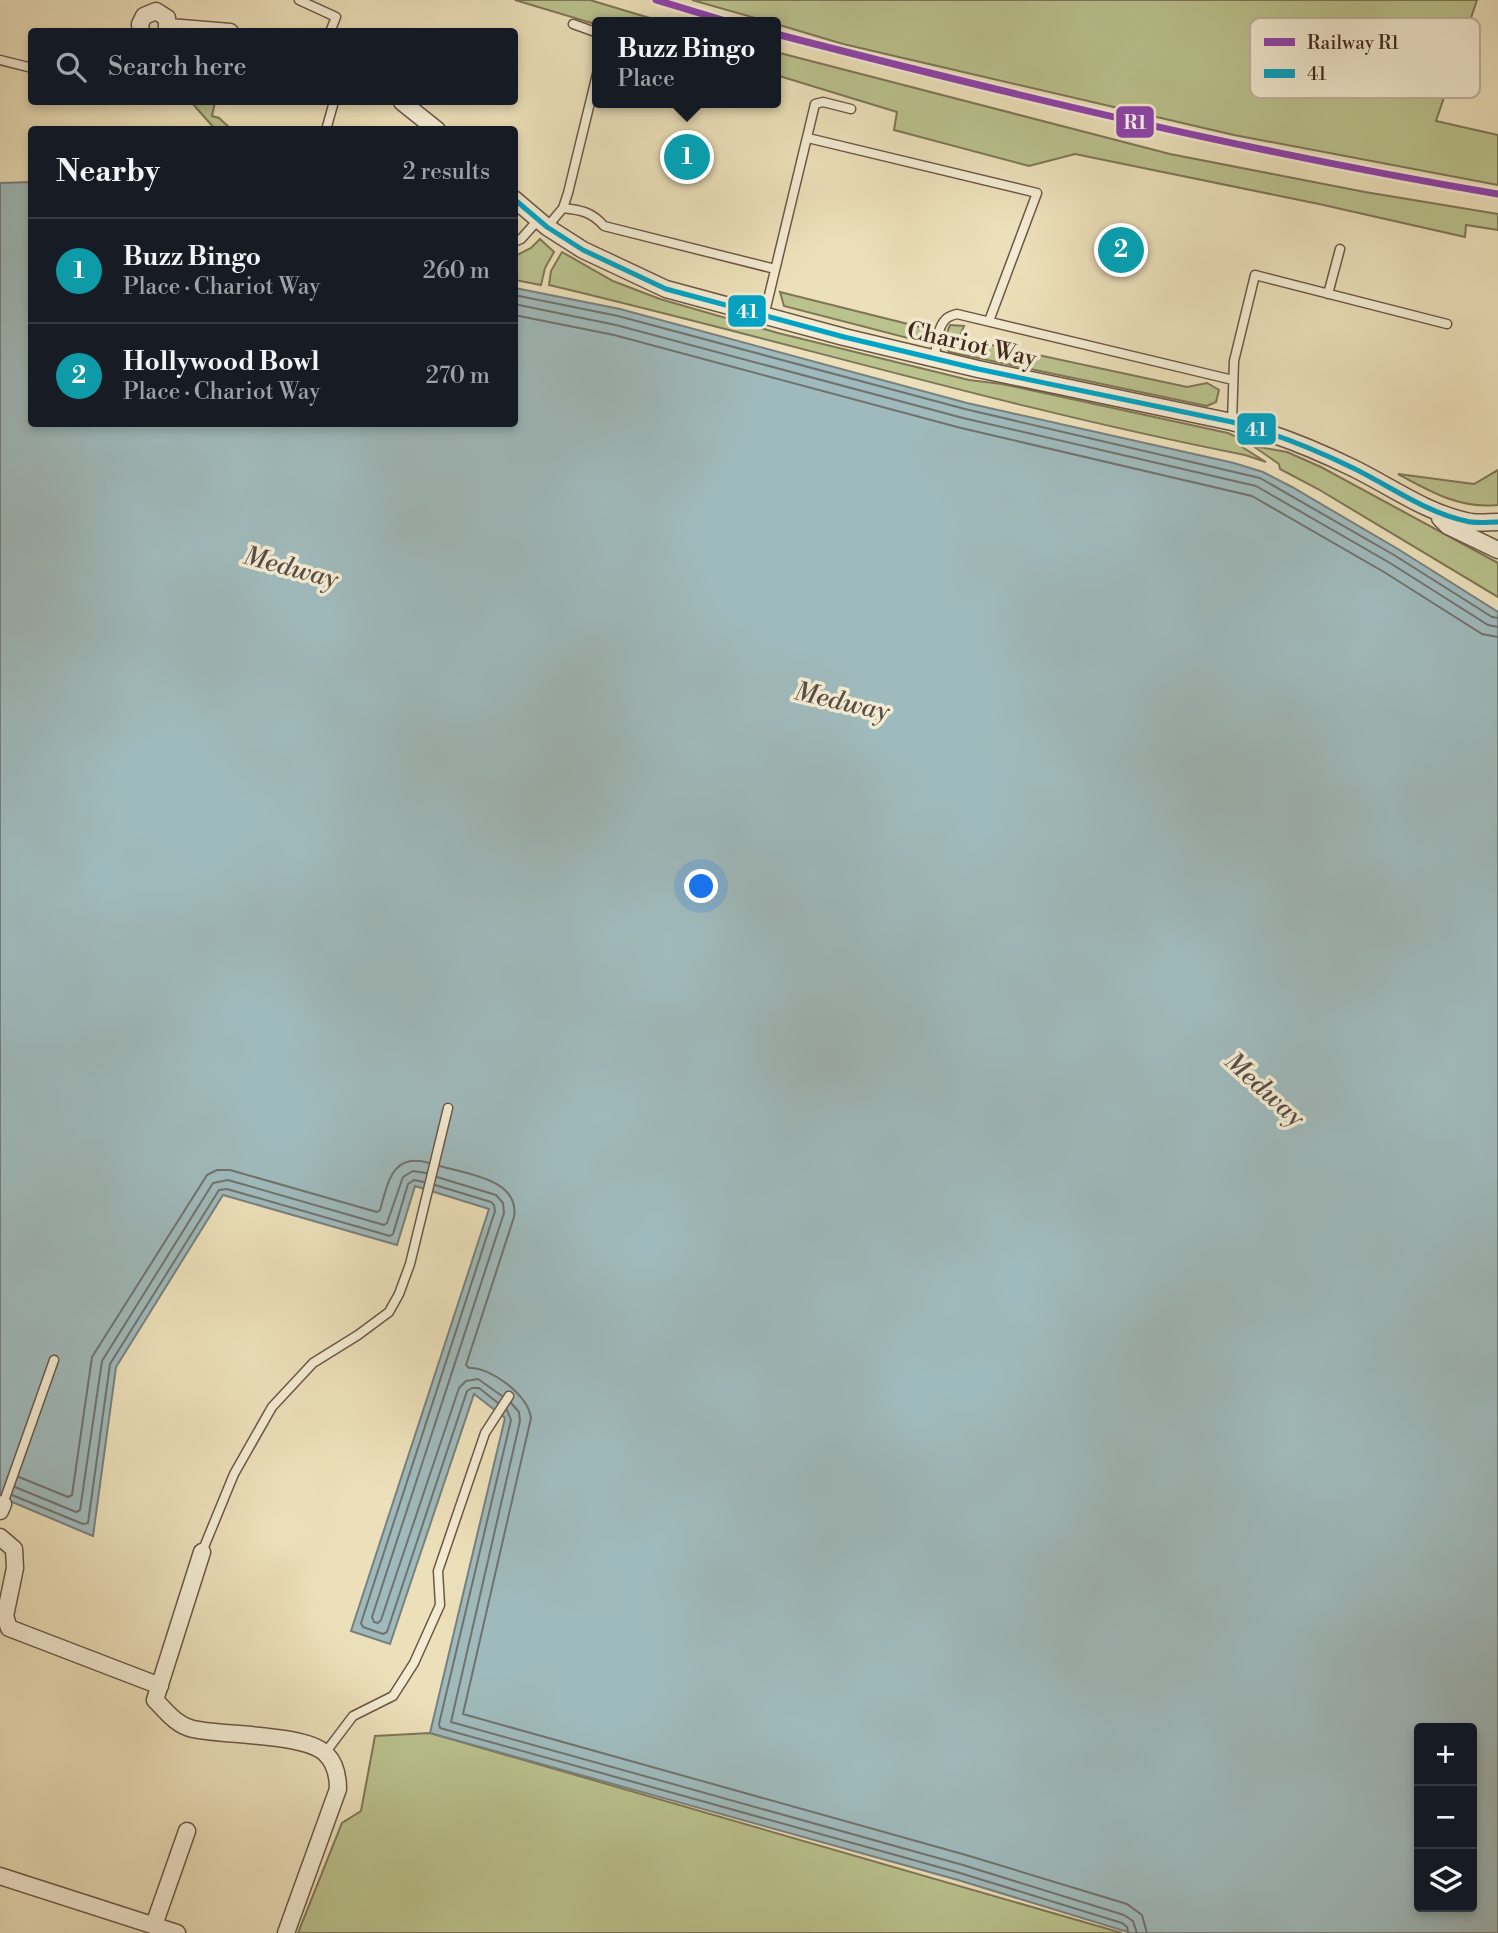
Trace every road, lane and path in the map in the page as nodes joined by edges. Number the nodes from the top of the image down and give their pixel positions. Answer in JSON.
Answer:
{"nodes":[{"id":1,"x":299,"y":0,"type":"edge"},
{"id":2,"x":155,"y":5,"type":"edge"},
{"id":3,"x":573,"y":24,"type":"dead end"},
{"id":4,"x":140,"y":28,"type":"edge"},
{"id":5,"x":168,"y":28,"type":"edge"},
{"id":6,"x":332,"y":28,"type":"edge"},
{"id":7,"x":592,"y":31,"type":"edge"},
{"id":8,"x":0,"y":60,"type":"edge"},
{"id":9,"x":28,"y":67,"type":"edge"},
{"id":10,"x":592,"y":94,"type":"edge"},
{"id":11,"x":333,"y":105,"type":"edge"},
{"id":12,"x":406,"y":105,"type":"edge"},
{"id":13,"x":851,"y":109,"type":"dead end"},
{"id":14,"x":327,"y":126,"type":"edge"},
{"id":15,"x":432,"y":126,"type":"edge"},
{"id":16,"x":808,"y":138,"type":"junction"},
{"id":17,"x":518,"y":202,"type":"edge"},
{"id":18,"x":563,"y":208,"type":"junction"},
{"id":19,"x":543,"y":223,"type":"junction"},
{"id":20,"x":518,"y":240,"type":"edge"},
{"id":21,"x":1340,"y":249,"type":"dead end"},
{"id":22,"x":775,"y":269,"type":"junction"},
{"id":23,"x":1328,"y":294,"type":"junction"},
{"id":24,"x":764,"y":316,"type":"junction"},
{"id":25,"x":989,"y":321,"type":"junction"},
{"id":26,"x":1447,"y":324,"type":"dead end"},
{"id":27,"x":935,"y":359,"type":"junction"},
{"id":28,"x":1233,"y":380,"type":"junction"},
{"id":29,"x":1232,"y":422,"type":"junction"},
{"id":30,"x":1430,"y":509,"type":"junction"},
{"id":31,"x":1498,"y":522,"type":"edge"},
{"id":32,"x":1498,"y":550,"type":"edge"},
{"id":33,"x":448,"y":1108,"type":"dead end"},
{"id":34,"x":54,"y":1360,"type":"dead end"},
{"id":35,"x":509,"y":1396,"type":"dead end"},
{"id":36,"x":1,"y":1508,"type":"edge"},
{"id":37,"x":0,"y":1537,"type":"edge"},
{"id":38,"x":202,"y":1552,"type":"joint"},
{"id":39,"x":160,"y":1686,"type":"junction"},
{"id":40,"x":325,"y":1754,"type":"junction"},
{"id":41,"x":187,"y":1831,"type":"dead end"},
{"id":42,"x":0,"y":1875,"type":"edge"},
{"id":43,"x":154,"y":1926,"type":"junction"},
{"id":44,"x":177,"y":1933,"type":"edge"},
{"id":45,"x":286,"y":1933,"type":"edge"}],
"edges":[{"from":1,"to":6,"type":"lane"},
{"from":2,"to":4,"type":"street"},
{"from":2,"to":5,"type":"street"},
{"from":3,"to":7,"type":"lane"},
{"from":8,"to":9,"type":"lane"},
{"from":10,"to":18,"type":"lane"},
{"from":11,"to":14,"type":"lane"},
{"from":12,"to":15,"type":"street"},
{"from":13,"to":16,"type":"lane"},
{"from":16,"to":22,"type":"lane"},
{"from":16,"to":25,"type":"lane"},
{"from":17,"to":19,"type":"street","name":"Chariot Way"},
{"from":18,"to":19,"type":"lane"},
{"from":18,"to":22,"type":"lane"},
{"from":19,"to":20,"type":"lane"},
{"from":19,"to":24,"type":"street","name":"Chariot Way"},
{"from":21,"to":23,"type":"lane"},
{"from":22,"to":24,"type":"lane"},
{"from":23,"to":26,"type":"lane"},
{"from":23,"to":28,"type":"lane"},
{"from":24,"to":27,"type":"street","name":"Chariot Way"},
{"from":25,"to":27,"type":"lane"},
{"from":25,"to":28,"type":"lane"},
{"from":27,"to":29,"type":"street","name":"Chariot Way"},
{"from":28,"to":29,"type":"lane"},
{"from":29,"to":30,"type":"street","name":"Chariot Way"},
{"from":30,"to":31,"type":"street"},
{"from":30,"to":32,"type":"street"},
{"from":33,"to":38,"type":"lane"},
{"from":34,"to":36,"type":"lane"},
{"from":35,"to":40,"type":"lane"},
{"from":37,"to":39,"type":"street"},
{"from":38,"to":39,"type":"street"},
{"from":39,"to":40,"type":"street"},
{"from":40,"to":45,"type":"street"},
{"from":41,"to":43,"type":"street"},
{"from":42,"to":43,"type":"street"},
{"from":43,"to":44,"type":"street"}]}
